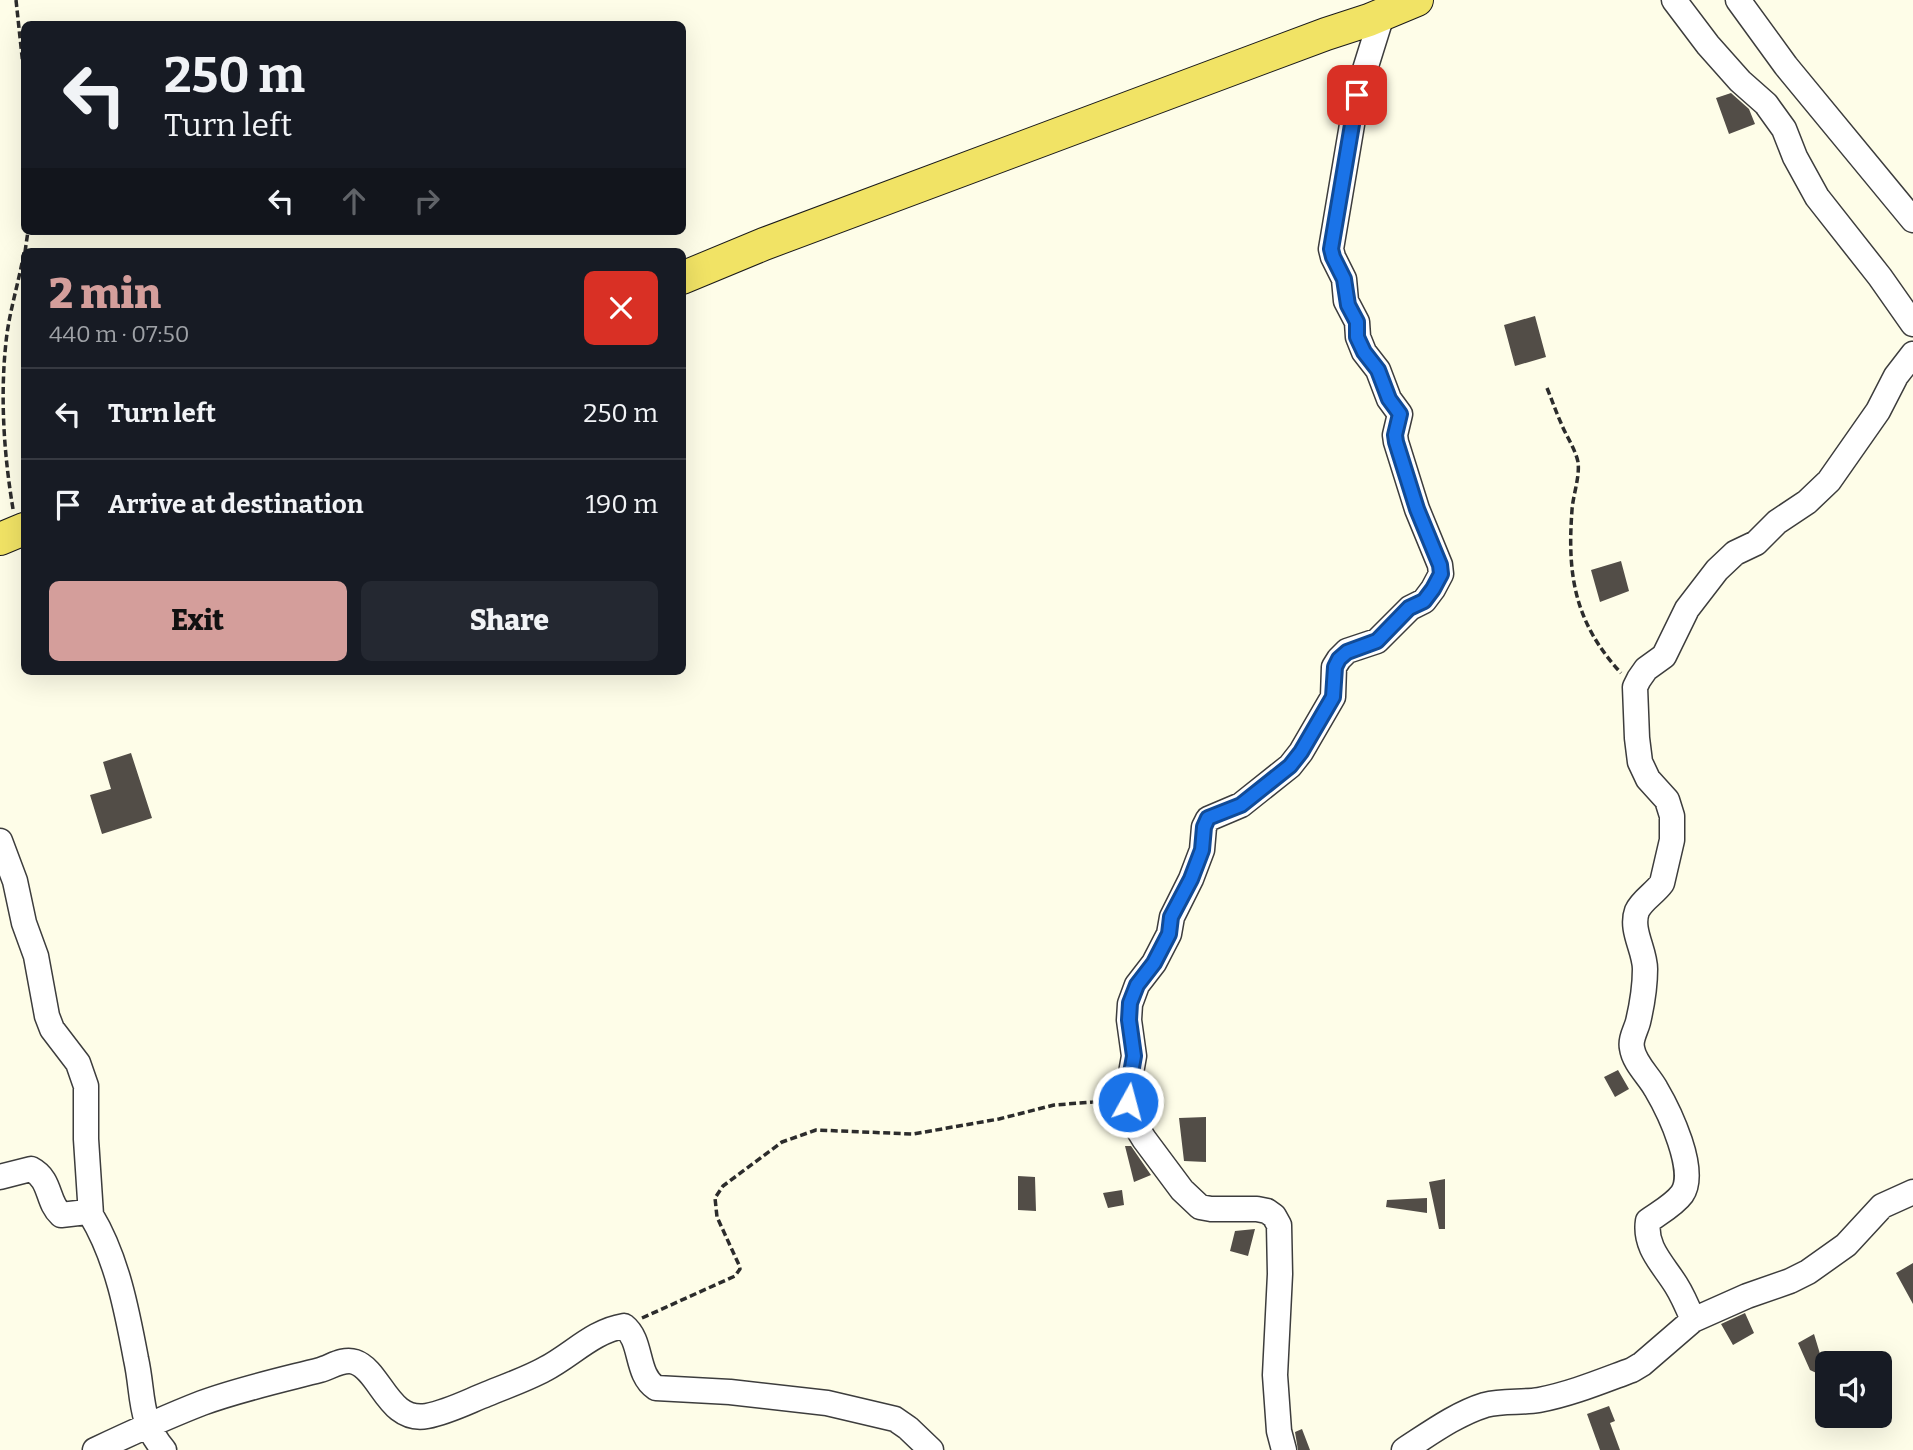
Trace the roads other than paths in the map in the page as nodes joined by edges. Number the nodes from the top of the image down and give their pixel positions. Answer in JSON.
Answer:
{"nodes":[{"id":1,"x":1417,"y":0,"type":"edge"},
{"id":2,"x":1674,"y":0,"type":"edge"},
{"id":3,"x":1738,"y":0,"type":"edge"},
{"id":4,"x":1370,"y":11,"type":"edge"},
{"id":5,"x":1913,"y":220,"type":"edge"},
{"id":6,"x":686,"y":276,"type":"edge"},
{"id":7,"x":1913,"y":324,"type":"edge"},
{"id":8,"x":1913,"y":354,"type":"edge"},
{"id":9,"x":0,"y":841,"type":"edge"},
{"id":10,"x":0,"y":1177,"type":"edge"},
{"id":11,"x":1913,"y":1192,"type":"edge"},
{"id":12,"x":91,"y":1215,"type":"junction"},
{"id":13,"x":1693,"y":1320,"type":"junction"},
{"id":14,"x":147,"y":1425,"type":"junction"},
{"id":15,"x":95,"y":1450,"type":"edge"},
{"id":16,"x":164,"y":1450,"type":"edge"},
{"id":17,"x":931,"y":1450,"type":"edge"},
{"id":18,"x":1284,"y":1450,"type":"edge"},
{"id":19,"x":1404,"y":1450,"type":"edge"}],
"edges":[{"from":1,"to":4,"type":"main road"},
{"from":2,"to":7,"type":"street"},
{"from":3,"to":5,"type":"street"},
{"from":4,"to":6,"type":"main road"},
{"from":4,"to":18,"type":"street"},
{"from":8,"to":13,"type":"street"},
{"from":9,"to":12,"type":"street"},
{"from":10,"to":12,"type":"street"},
{"from":11,"to":13,"type":"street"},
{"from":12,"to":14,"type":"street"},
{"from":13,"to":19,"type":"street"},
{"from":14,"to":15,"type":"street"},
{"from":14,"to":16,"type":"street"},
{"from":14,"to":17,"type":"street"}]}
